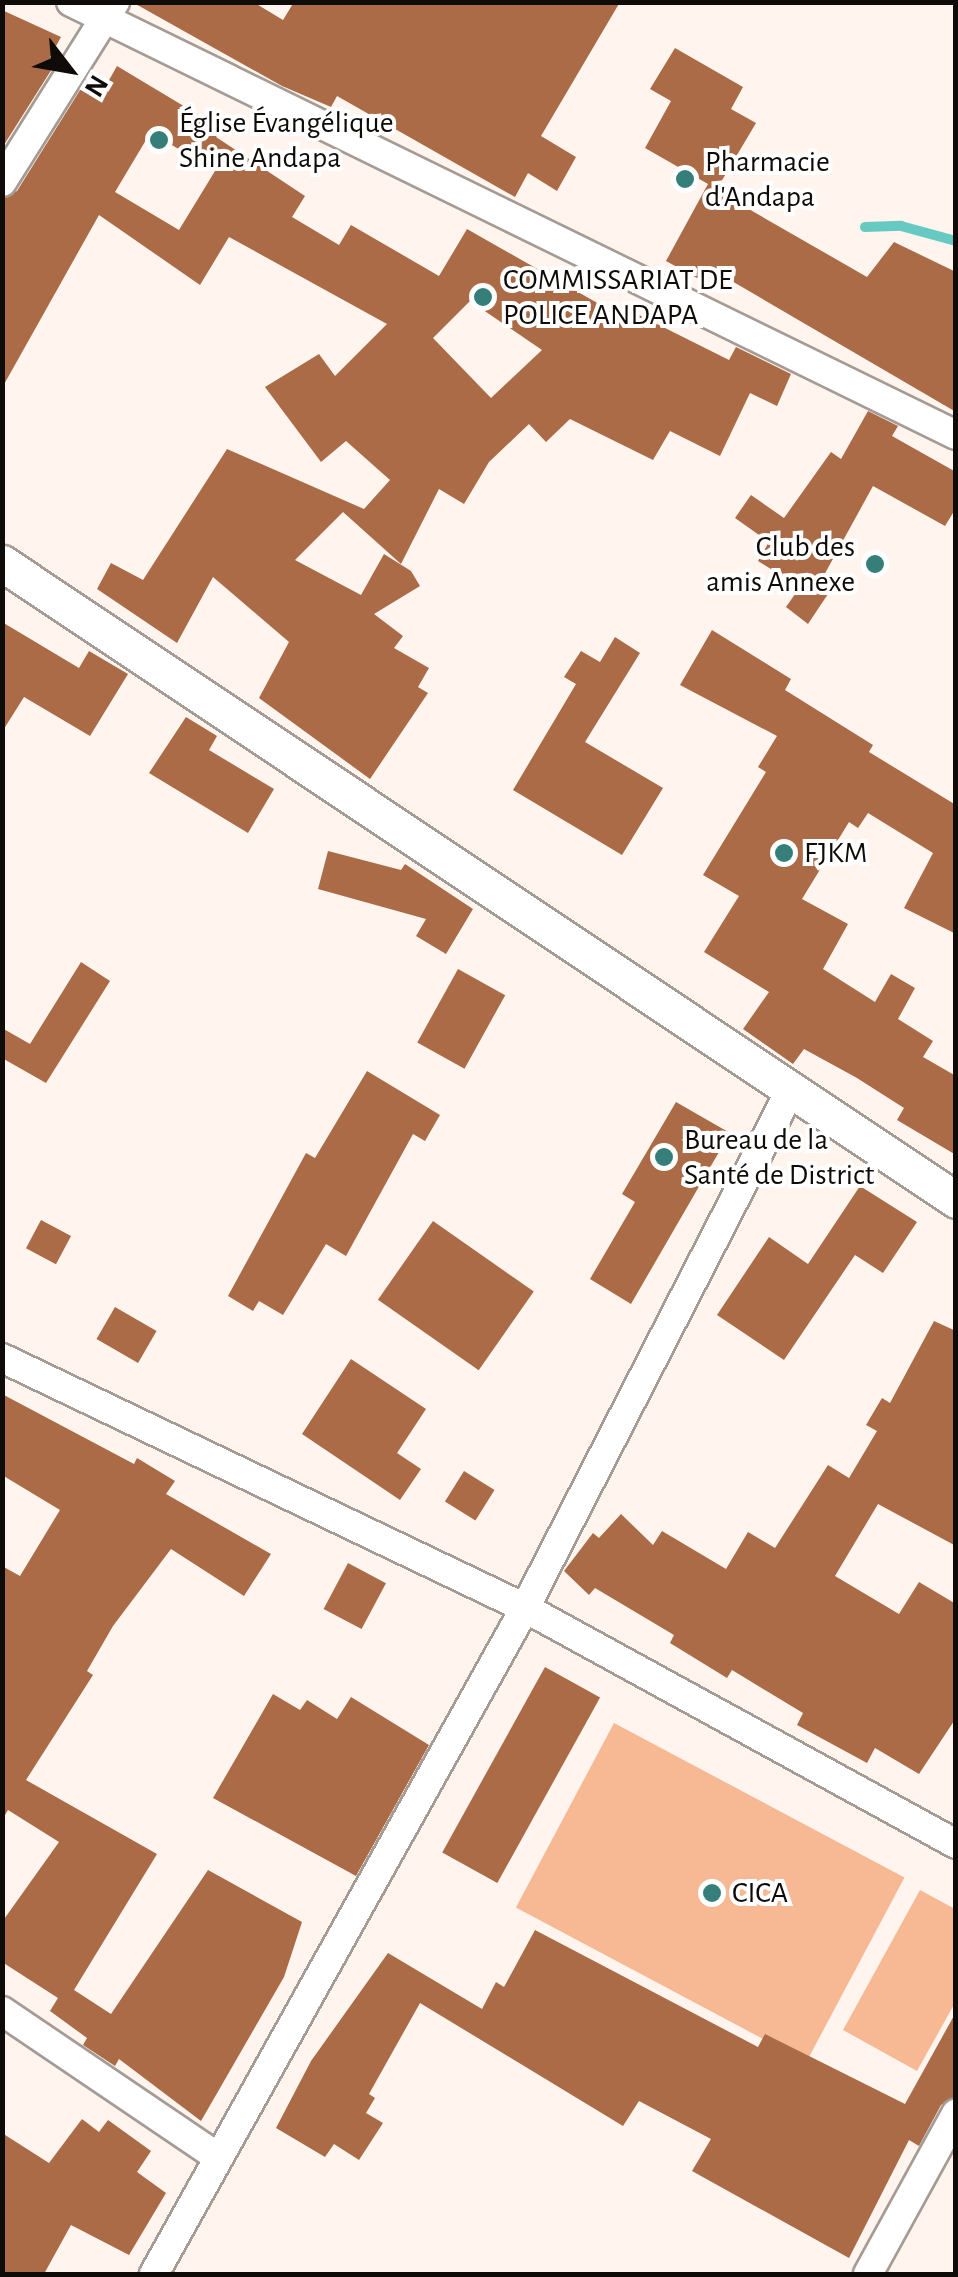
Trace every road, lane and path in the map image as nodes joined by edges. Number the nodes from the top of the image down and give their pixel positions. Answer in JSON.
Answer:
{"nodes":[{"id":1,"x":70,"y":2,"type":"edge"},
{"id":2,"x":110,"y":11,"type":"edge"},
{"id":3,"x":2,"y":182,"type":"edge"},
{"id":4,"x":956,"y":435,"type":"edge"},
{"id":5,"x":2,"y":563,"type":"edge"},
{"id":6,"x":792,"y":1089,"type":"junction"},
{"id":7,"x":956,"y":1200,"type":"edge"},
{"id":8,"x":2,"y":1358,"type":"edge"},
{"id":9,"x":525,"y":1608,"type":"junction"},
{"id":10,"x":956,"y":1844,"type":"edge"},
{"id":11,"x":2,"y":2011,"type":"edge"},
{"id":12,"x":956,"y":2114,"type":"edge"},
{"id":13,"x":215,"y":2155,"type":"junction"},
{"id":14,"x":154,"y":2274,"type":"edge"},
{"id":15,"x":868,"y":2274,"type":"edge"}],
"edges":[{"from":1,"to":2,"type":"street"},
{"from":2,"to":3,"type":"street"},
{"from":2,"to":4,"type":"street"},
{"from":5,"to":6,"type":"street"},
{"from":6,"to":7,"type":"street"},
{"from":6,"to":9,"type":"street"},
{"from":8,"to":9,"type":"street"},
{"from":9,"to":10,"type":"street"},
{"from":9,"to":13,"type":"street"},
{"from":11,"to":13,"type":"street"},
{"from":12,"to":15,"type":"street"},
{"from":13,"to":14,"type":"street"}]}
